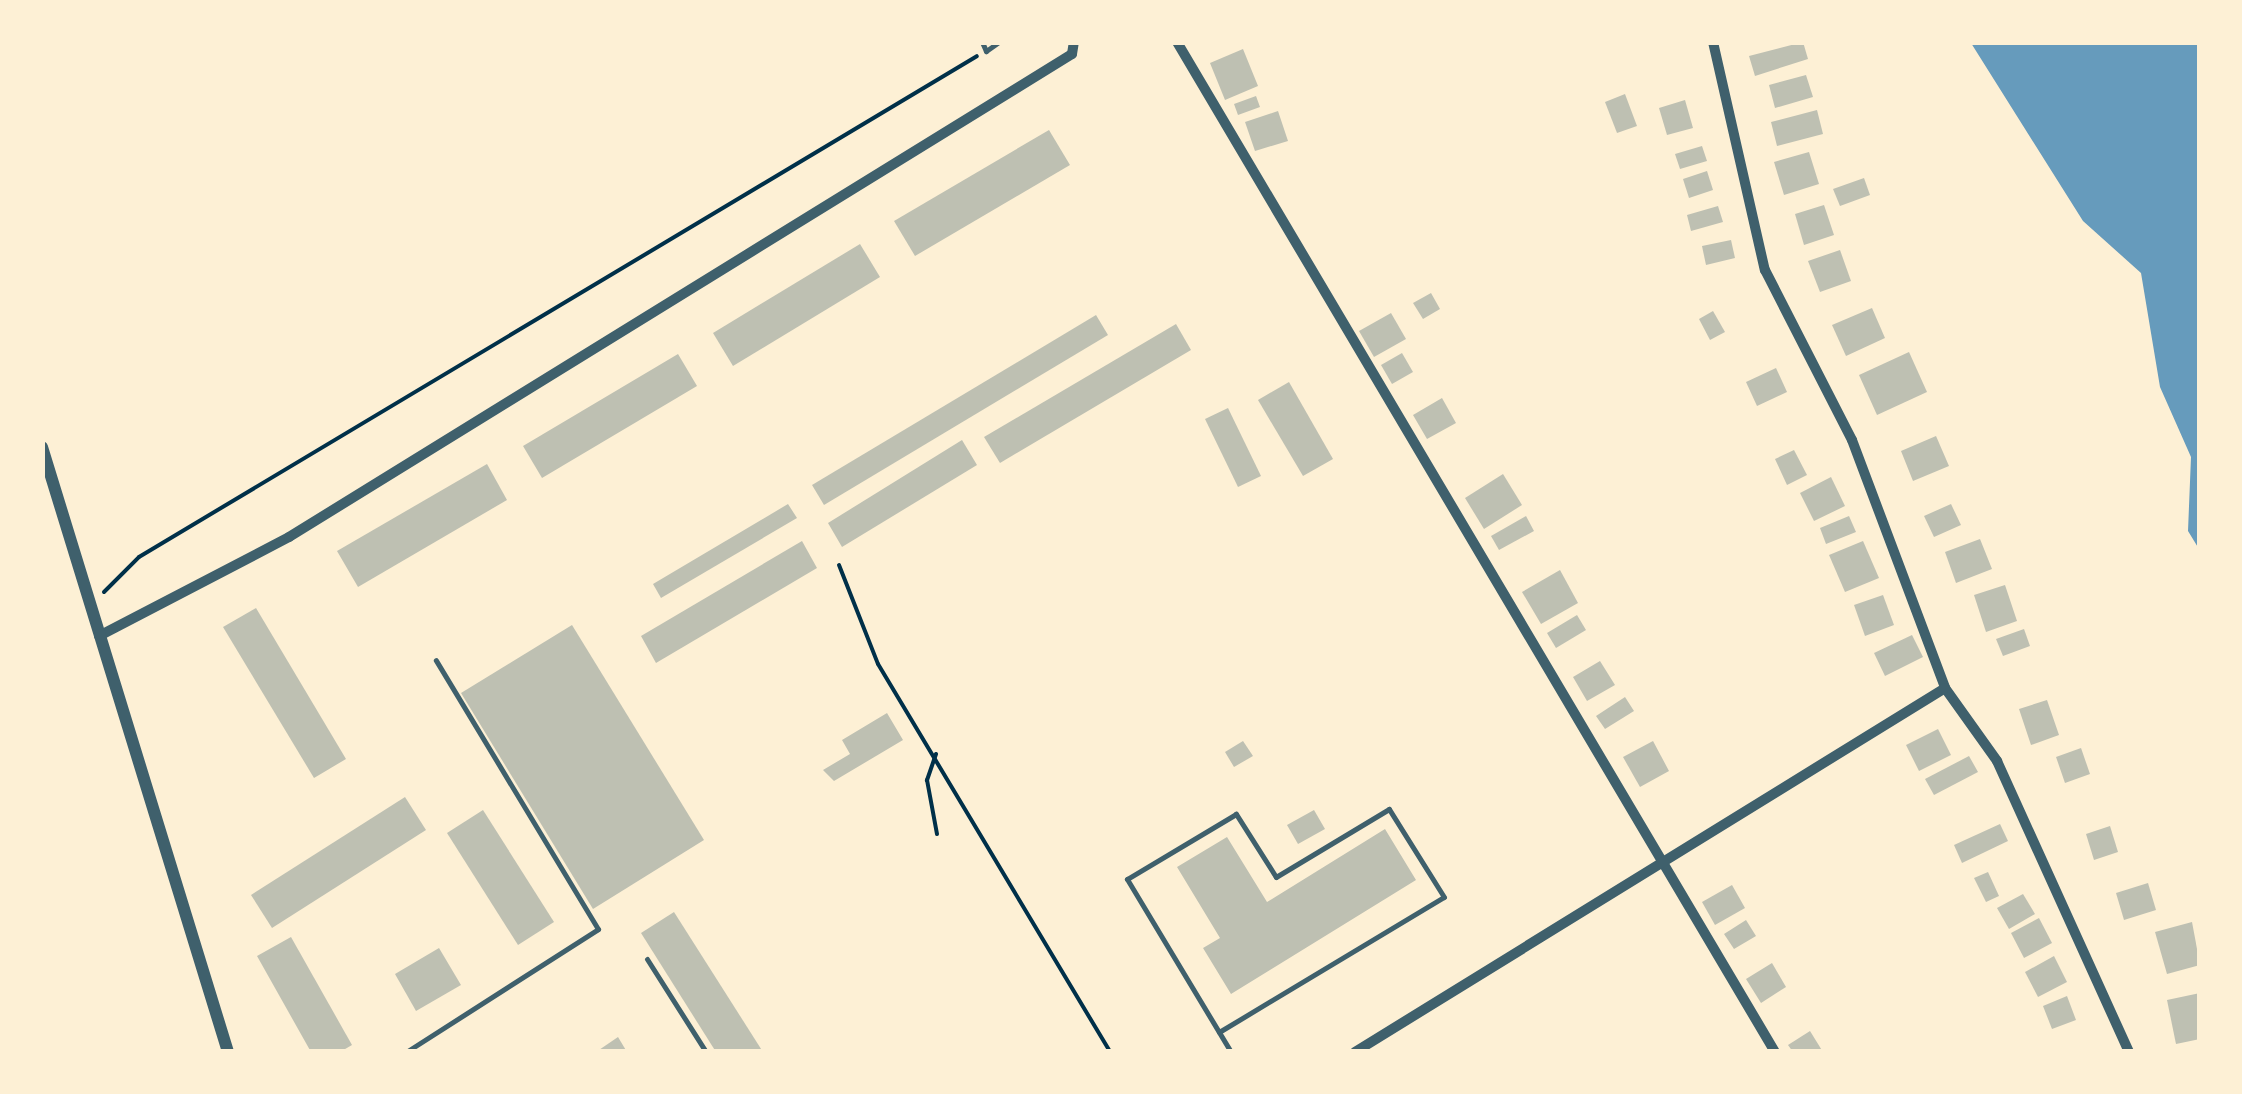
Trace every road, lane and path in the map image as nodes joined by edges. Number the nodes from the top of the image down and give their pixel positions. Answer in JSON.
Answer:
{"nodes":[{"id":1,"x":982,"y":42,"type":"edge"},
{"id":2,"x":999,"y":42,"type":"edge"},
{"id":3,"x":1074,"y":42,"type":"edge"},
{"id":4,"x":1177,"y":42,"type":"edge"},
{"id":5,"x":1713,"y":42,"type":"edge"},
{"id":6,"x":986,"y":51,"type":"junction"},
{"id":7,"x":42,"y":448,"type":"edge"},
{"id":8,"x":840,"y":565,"type":"dead end"},
{"id":9,"x":90,"y":606,"type":"junction"},
{"id":10,"x":99,"y":636,"type":"junction"},
{"id":11,"x":436,"y":660,"type":"dead end"},
{"id":12,"x":1946,"y":688,"type":"junction"},
{"id":13,"x":936,"y":754,"type":"junction"},
{"id":14,"x":936,"y":834,"type":"dead end"},
{"id":15,"x":1664,"y":860,"type":"junction"},
{"id":16,"x":647,"y":959,"type":"dead end"},
{"id":17,"x":1219,"y":1032,"type":"junction"},
{"id":18,"x":228,"y":1052,"type":"edge"},
{"id":19,"x":406,"y":1052,"type":"edge"},
{"id":20,"x":706,"y":1052,"type":"edge"},
{"id":21,"x":1110,"y":1052,"type":"edge"},
{"id":22,"x":1230,"y":1052,"type":"edge"},
{"id":23,"x":1355,"y":1052,"type":"edge"},
{"id":24,"x":1775,"y":1052,"type":"edge"},
{"id":25,"x":2129,"y":1052,"type":"edge"}],
"edges":[{"from":1,"to":6,"type":"lane"},
{"from":2,"to":6,"type":"lane"},
{"from":3,"to":10,"type":"street"},
{"from":4,"to":15,"type":"street"},
{"from":5,"to":12,"type":"street"},
{"from":6,"to":9,"type":"path"},
{"from":7,"to":9,"type":"street"},
{"from":8,"to":13,"type":"path"},
{"from":9,"to":10,"type":"street"},
{"from":10,"to":18,"type":"street"},
{"from":11,"to":19,"type":"lane"},
{"from":12,"to":15,"type":"street"},
{"from":12,"to":25,"type":"street"},
{"from":13,"to":14,"type":"path"},
{"from":13,"to":21,"type":"path"},
{"from":15,"to":23,"type":"street"},
{"from":15,"to":24,"type":"street"},
{"from":16,"to":20,"type":"lane"},
{"from":17,"to":17,"type":"lane"},
{"from":17,"to":22,"type":"lane"}]}
